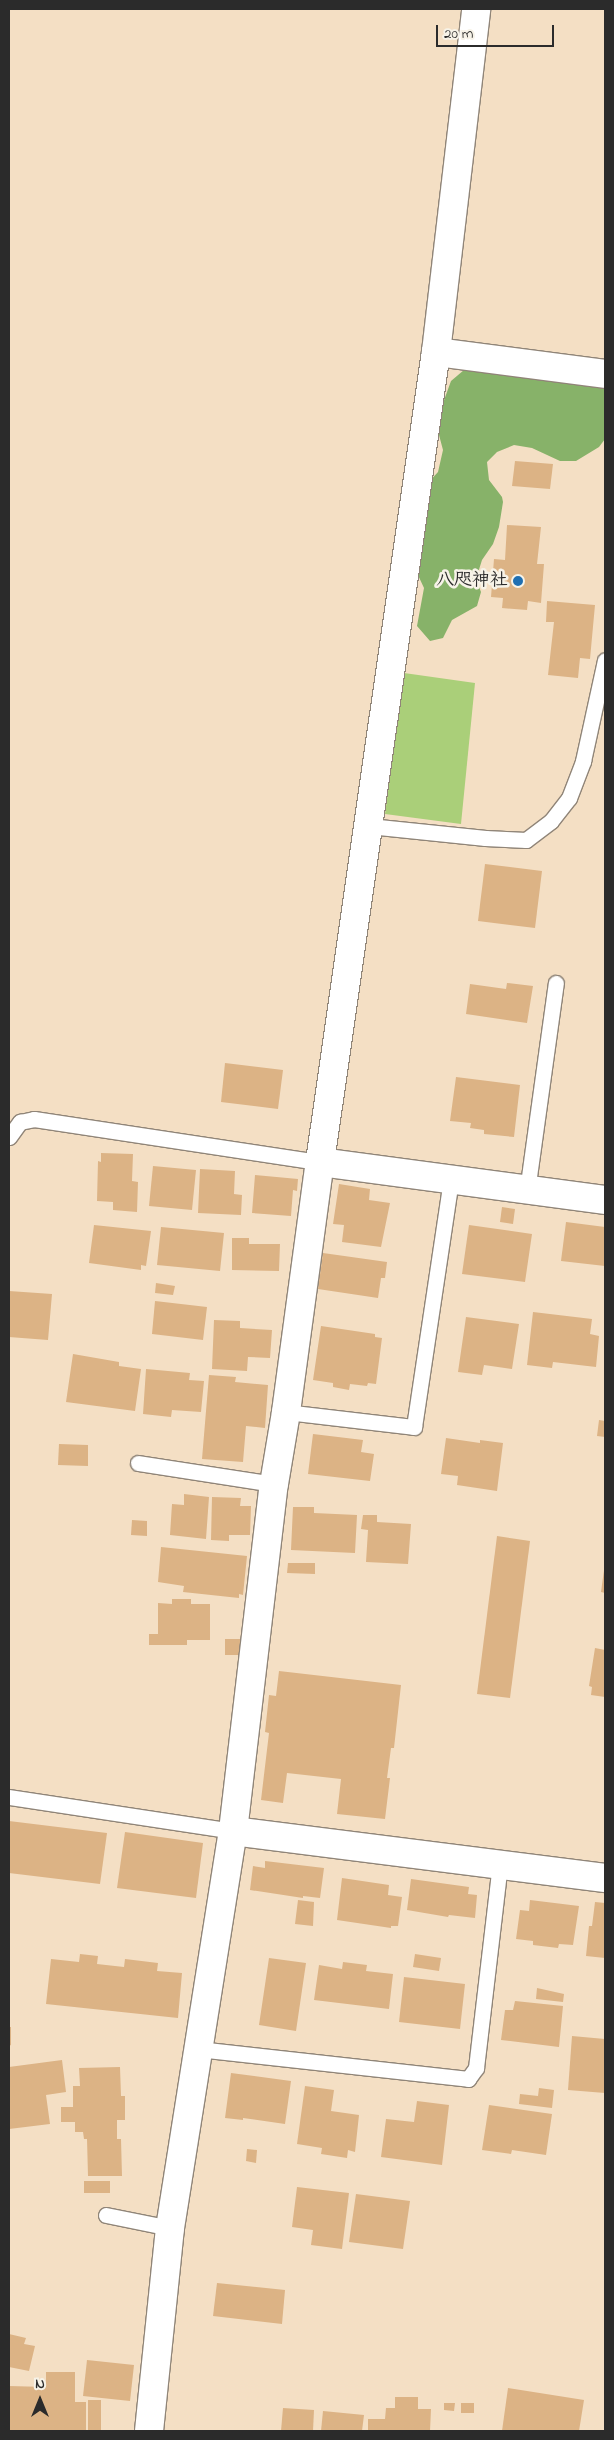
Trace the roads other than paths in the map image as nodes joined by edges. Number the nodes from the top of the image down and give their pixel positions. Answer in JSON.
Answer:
{"nodes":[{"id":1,"x":476,"y":9,"type":"edge"},
{"id":2,"x":436,"y":352,"type":"junction"},
{"id":3,"x":605,"y":374,"type":"edge"},
{"id":4,"x":605,"y":660,"type":"edge"},
{"id":5,"x":369,"y":826,"type":"junction"},
{"id":6,"x":556,"y":983,"type":"dead end"},
{"id":7,"x":9,"y":1137,"type":"edge"},
{"id":8,"x":320,"y":1162,"type":"junction"},
{"id":9,"x":451,"y":1179,"type":"junction"},
{"id":10,"x":527,"y":1191,"type":"junction"},
{"id":11,"x":605,"y":1200,"type":"edge"},
{"id":12,"x":286,"y":1412,"type":"junction"},
{"id":13,"x":138,"y":1462,"type":"dead end"},
{"id":14,"x":274,"y":1484,"type":"junction"},
{"id":15,"x":9,"y":1797,"type":"edge"},
{"id":16,"x":233,"y":1831,"type":"junction"},
{"id":17,"x":500,"y":1864,"type":"junction"},
{"id":18,"x":605,"y":1878,"type":"edge"},
{"id":19,"x":198,"y":2049,"type":"junction"},
{"id":20,"x":106,"y":2216,"type":"dead end"},
{"id":21,"x":170,"y":2228,"type":"junction"},
{"id":22,"x":149,"y":2431,"type":"edge"}],
"edges":[{"from":1,"to":2,"type":"street"},
{"from":2,"to":3,"type":"street"},
{"from":2,"to":5,"type":"street"},
{"from":4,"to":5,"type":"lane"},
{"from":5,"to":8,"type":"street"},
{"from":6,"to":10,"type":"lane"},
{"from":7,"to":8,"type":"lane"},
{"from":8,"to":9,"type":"street"},
{"from":8,"to":12,"type":"street"},
{"from":9,"to":10,"type":"street"},
{"from":9,"to":12,"type":"lane"},
{"from":10,"to":11,"type":"street"},
{"from":12,"to":14,"type":"street"},
{"from":13,"to":14,"type":"lane"},
{"from":14,"to":16,"type":"street"},
{"from":15,"to":16,"type":"lane"},
{"from":16,"to":17,"type":"street"},
{"from":16,"to":19,"type":"street"},
{"from":17,"to":18,"type":"street"},
{"from":17,"to":19,"type":"lane"},
{"from":19,"to":21,"type":"street"},
{"from":20,"to":21,"type":"lane"},
{"from":21,"to":22,"type":"street"}]}
